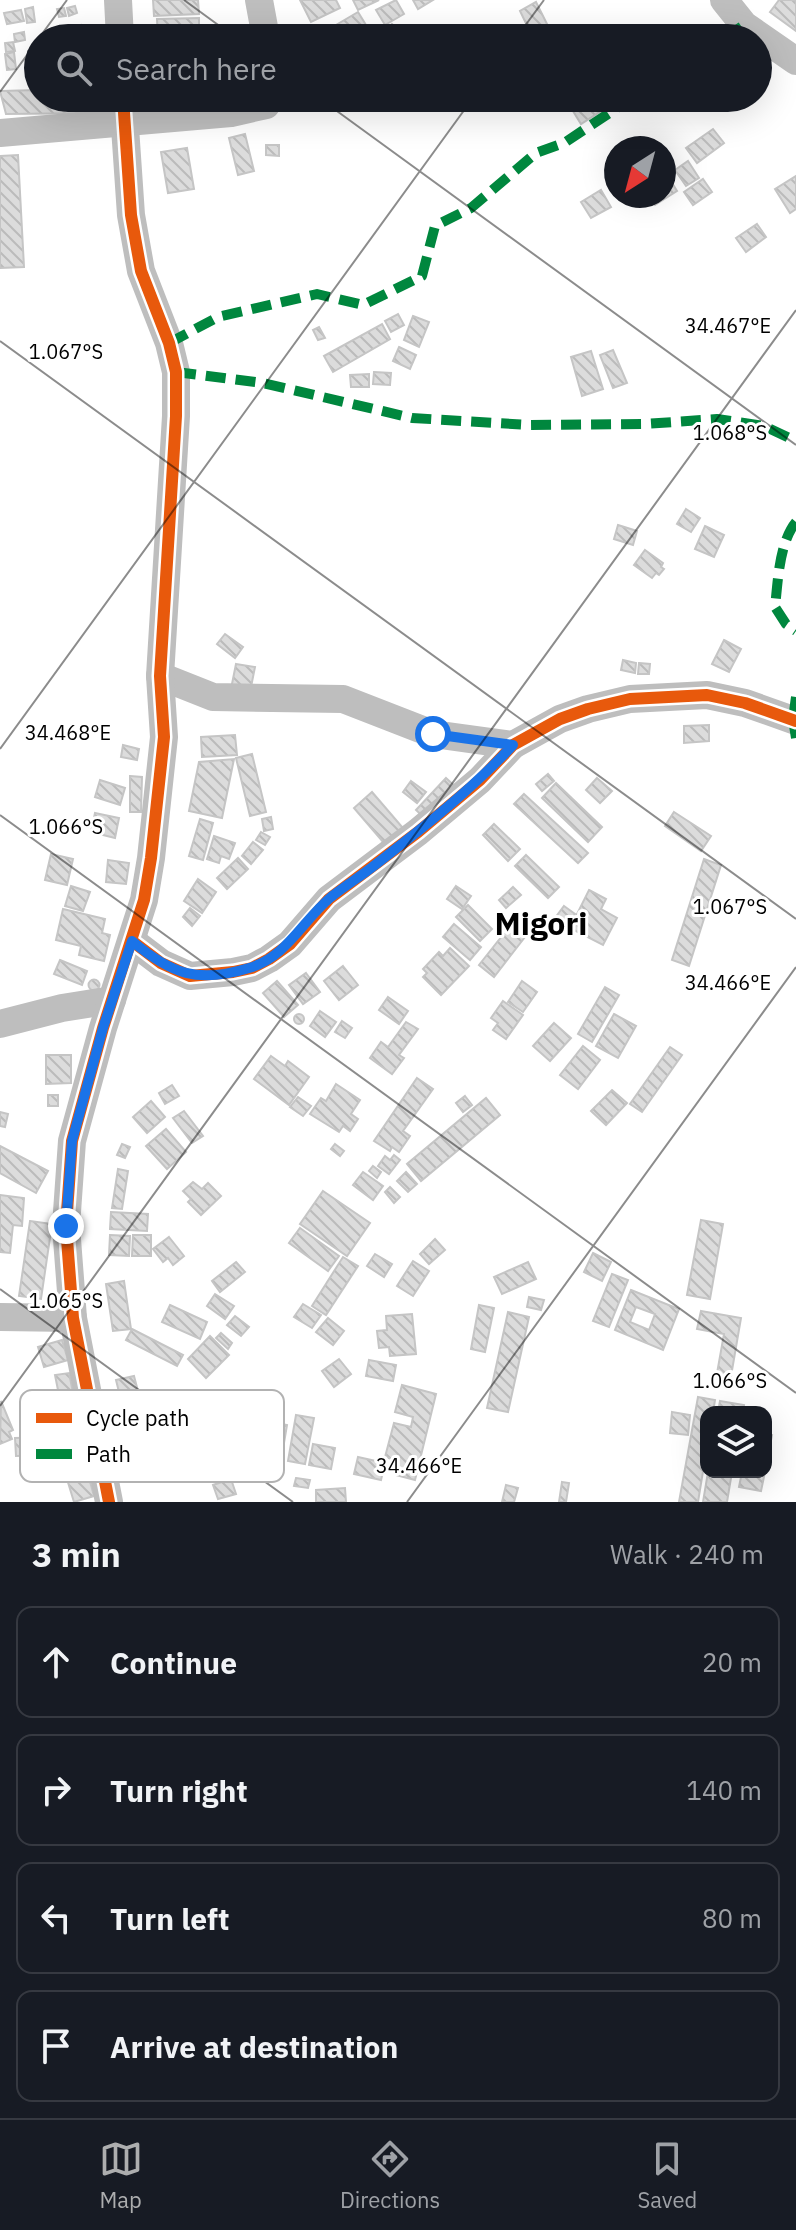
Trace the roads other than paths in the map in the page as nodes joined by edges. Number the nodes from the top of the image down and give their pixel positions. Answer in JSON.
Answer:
{"nodes":[{"id":1,"x":118,"y":0,"type":"edge"},
{"id":2,"x":259,"y":0,"type":"edge"},
{"id":3,"x":724,"y":0,"type":"edge"},
{"id":4,"x":119,"y":24,"type":"edge"},
{"id":5,"x":263,"y":24,"type":"edge"},
{"id":6,"x":743,"y":24,"type":"edge"},
{"id":7,"x":772,"y":44,"type":"edge"},
{"id":8,"x":796,"y":61,"type":"edge"},
{"id":9,"x":112,"y":112,"type":"edge"},
{"id":10,"x":123,"y":112,"type":"edge"},
{"id":11,"x":195,"y":112,"type":"edge"},
{"id":12,"x":235,"y":112,"type":"edge"},
{"id":13,"x":0,"y":133,"type":"edge"},
{"id":14,"x":160,"y":676,"type":"junction"},
{"id":15,"x":796,"y":721,"type":"edge"},
{"id":16,"x":513,"y":745,"type":"junction"},
{"id":17,"x":132,"y":941,"type":"junction"},
{"id":18,"x":112,"y":1000,"type":"junction"},
{"id":19,"x":0,"y":1024,"type":"edge"},
{"id":20,"x":0,"y":1317,"type":"edge"},
{"id":21,"x":73,"y":1318,"type":"junction"},
{"id":22,"x":87,"y":1390,"type":"edge"},
{"id":23,"x":105,"y":1482,"type":"edge"},
{"id":24,"x":109,"y":1502,"type":"edge"}],
"edges":[{"from":1,"to":4,"type":"street"},
{"from":2,"to":5,"type":"street"},
{"from":3,"to":6,"type":"street"},
{"from":7,"to":8,"type":"street"},
{"from":9,"to":13,"type":"street"},
{"from":10,"to":14,"type":"street"},
{"from":11,"to":12,"type":"street"},
{"from":14,"to":16,"type":"street"},
{"from":14,"to":17,"type":"street"},
{"from":15,"to":16,"type":"street"},
{"from":16,"to":17,"type":"street"},
{"from":17,"to":18,"type":"street"},
{"from":18,"to":19,"type":"street"},
{"from":18,"to":21,"type":"street"},
{"from":20,"to":21,"type":"street"},
{"from":21,"to":22,"type":"street"},
{"from":23,"to":24,"type":"street"}]}
